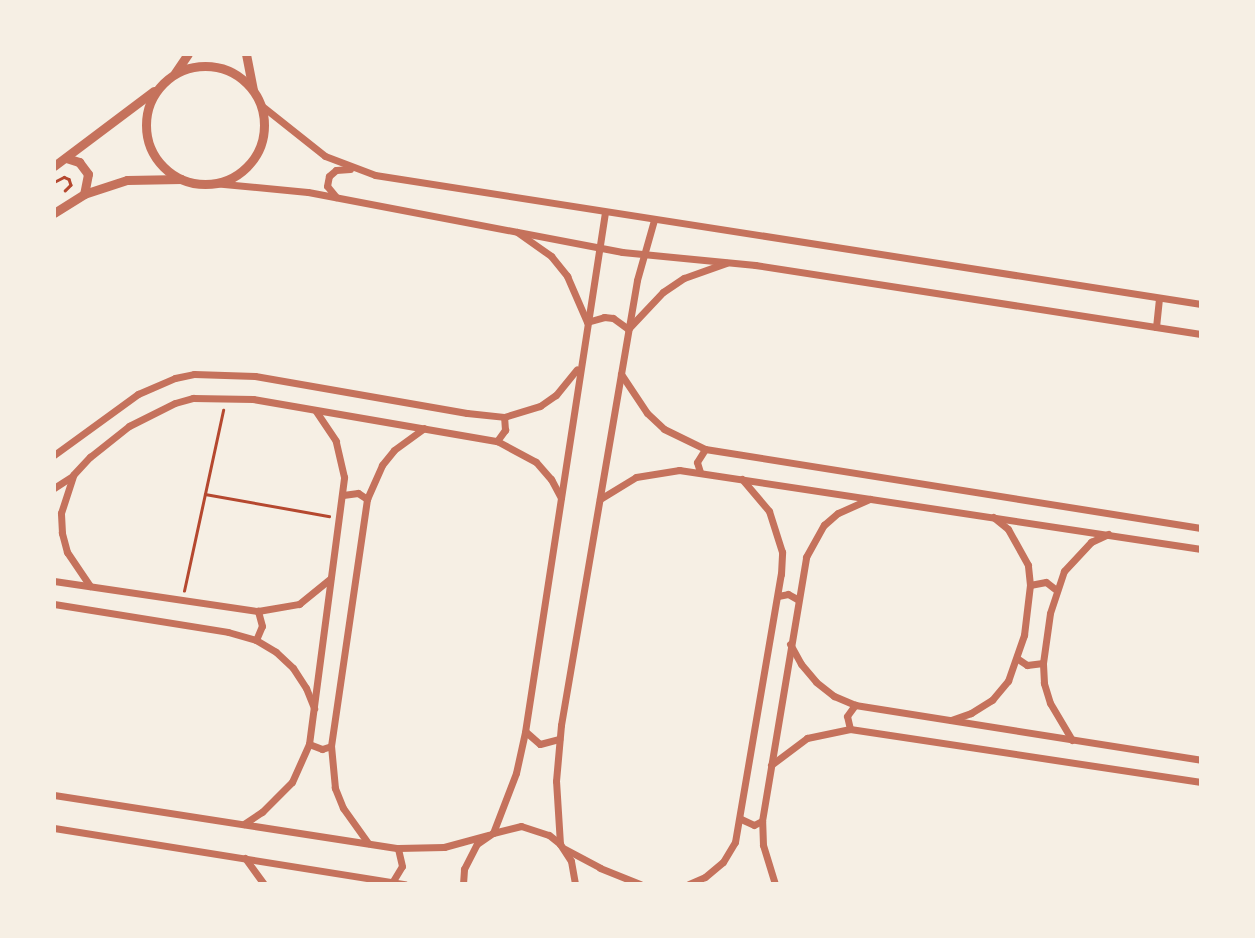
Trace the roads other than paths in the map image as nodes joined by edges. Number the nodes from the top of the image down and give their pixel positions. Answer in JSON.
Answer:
{"nodes":[{"id":1,"x":188,"y":54,"type":"edge"},
{"id":2,"x":246,"y":54,"type":"edge"},
{"id":3,"x":174,"y":75,"type":"junction"},
{"id":4,"x":161,"y":86,"type":"junction"},
{"id":5,"x":254,"y":91,"type":"junction"},
{"id":6,"x":262,"y":106,"type":"junction"},
{"id":7,"x":66,"y":158,"type":"junction"},
{"id":8,"x":54,"y":166,"type":"edge"},
{"id":9,"x":354,"y":169,"type":"junction"},
{"id":10,"x":182,"y":179,"type":"junction"},
{"id":11,"x":213,"y":183,"type":"junction"},
{"id":12,"x":84,"y":194,"type":"junction"},
{"id":13,"x":337,"y":197,"type":"junction"},
{"id":14,"x":605,"y":212,"type":"junction"},
{"id":15,"x":54,"y":214,"type":"edge"},
{"id":16,"x":654,"y":220,"type":"junction"},
{"id":17,"x":513,"y":229,"type":"junction"},
{"id":18,"x":599,"y":248,"type":"junction"},
{"id":19,"x":645,"y":255,"type":"junction"},
{"id":20,"x":730,"y":262,"type":"junction"},
{"id":21,"x":1159,"y":298,"type":"junction"},
{"id":22,"x":1201,"y":304,"type":"edge"},
{"id":23,"x":587,"y":322,"type":"junction"},
{"id":24,"x":1156,"y":327,"type":"junction"},
{"id":25,"x":628,"y":329,"type":"junction"},
{"id":26,"x":1201,"y":334,"type":"edge"},
{"id":27,"x":580,"y":366,"type":"junction"},
{"id":28,"x":621,"y":374,"type":"junction"},
{"id":29,"x":315,"y":409,"type":"junction"},
{"id":30,"x":504,"y":417,"type":"junction"},
{"id":31,"x":425,"y":428,"type":"junction"},
{"id":32,"x":497,"y":441,"type":"junction"},
{"id":33,"x":705,"y":449,"type":"junction"},
{"id":34,"x":54,"y":455,"type":"edge"},
{"id":35,"x":701,"y":472,"type":"junction"},
{"id":36,"x":73,"y":475,"type":"junction"},
{"id":37,"x":741,"y":478,"type":"junction"},
{"id":38,"x":54,"y":488,"type":"edge"},
{"id":39,"x":343,"y":495,"type":"junction"},
{"id":40,"x":561,"y":498,"type":"junction"},
{"id":41,"x":872,"y":498,"type":"junction"},
{"id":42,"x":367,"y":499,"type":"junction"},
{"id":43,"x":599,"y":500,"type":"junction"},
{"id":44,"x":992,"y":517,"type":"junction"},
{"id":45,"x":1201,"y":528,"type":"edge"},
{"id":46,"x":1108,"y":534,"type":"junction"},
{"id":47,"x":1201,"y":549,"type":"edge"},
{"id":48,"x":331,"y":579,"type":"junction"},
{"id":49,"x":54,"y":580,"type":"edge"},
{"id":50,"x":1030,"y":585,"type":"junction"},
{"id":51,"x":90,"y":586,"type":"junction"},
{"id":52,"x":1055,"y":589,"type":"junction"},
{"id":53,"x":778,"y":596,"type":"junction"},
{"id":54,"x":797,"y":599,"type":"junction"},
{"id":55,"x":54,"y":604,"type":"edge"},
{"id":56,"x":258,"y":611,"type":"junction"},
{"id":57,"x":256,"y":640,"type":"junction"},
{"id":58,"x":790,"y":644,"type":"junction"},
{"id":59,"x":1018,"y":659,"type":"junction"},
{"id":60,"x":1043,"y":663,"type":"junction"},
{"id":61,"x":855,"y":705,"type":"junction"},
{"id":62,"x":314,"y":709,"type":"junction"},
{"id":63,"x":947,"y":721,"type":"junction"},
{"id":64,"x":850,"y":729,"type":"junction"},
{"id":65,"x":525,"y":732,"type":"junction"},
{"id":66,"x":559,"y":739,"type":"junction"},
{"id":67,"x":1072,"y":740,"type":"junction"},
{"id":68,"x":309,"y":744,"type":"junction"},
{"id":69,"x":331,"y":746,"type":"junction"},
{"id":70,"x":1201,"y":760,"type":"edge"},
{"id":71,"x":771,"y":765,"type":"junction"},
{"id":72,"x":1201,"y":782,"type":"edge"},
{"id":73,"x":54,"y":794,"type":"edge"},
{"id":74,"x":741,"y":819,"type":"junction"},
{"id":75,"x":762,"y":821,"type":"junction"},
{"id":76,"x":244,"y":824,"type":"junction"},
{"id":77,"x":54,"y":828,"type":"edge"},
{"id":78,"x":490,"y":834,"type":"junction"},
{"id":79,"x":368,"y":844,"type":"junction"},
{"id":80,"x":562,"y":846,"type":"junction"},
{"id":81,"x":398,"y":848,"type":"junction"},
{"id":82,"x":245,"y":857,"type":"junction"},
{"id":83,"x":353,"y":876,"type":"junction"},
{"id":84,"x":393,"y":881,"type":"junction"},
{"id":85,"x":264,"y":884,"type":"edge"},
{"id":86,"x":343,"y":884,"type":"edge"},
{"id":87,"x":405,"y":884,"type":"edge"},
{"id":88,"x":463,"y":884,"type":"edge"},
{"id":89,"x":575,"y":884,"type":"edge"},
{"id":90,"x":640,"y":884,"type":"edge"},
{"id":91,"x":689,"y":884,"type":"edge"},
{"id":92,"x":775,"y":884,"type":"edge"}],
"edges":[{"from":1,"to":3,"type":"street"},
{"from":2,"to":5,"type":"street"},
{"from":3,"to":4,"type":"street"},
{"from":3,"to":5,"type":"street"},
{"from":4,"to":7,"type":"street"},
{"from":4,"to":10,"type":"street"},
{"from":5,"to":6,"type":"street"},
{"from":6,"to":9,"type":"street"},
{"from":6,"to":11,"type":"street"},
{"from":7,"to":8,"type":"street"},
{"from":7,"to":12,"type":"street"},
{"from":9,"to":13,"type":"street"},
{"from":9,"to":14,"type":"street"},
{"from":10,"to":11,"type":"street"},
{"from":10,"to":12,"type":"street"},
{"from":11,"to":13,"type":"street"},
{"from":12,"to":15,"type":"street"},
{"from":13,"to":17,"type":"street"},
{"from":14,"to":16,"type":"street"},
{"from":14,"to":18,"type":"street"},
{"from":16,"to":19,"type":"street"},
{"from":16,"to":21,"type":"street"},
{"from":17,"to":18,"type":"street"},
{"from":17,"to":23,"type":"street"},
{"from":18,"to":19,"type":"street"},
{"from":18,"to":23,"type":"street"},
{"from":19,"to":20,"type":"street"},
{"from":19,"to":25,"type":"street"},
{"from":20,"to":24,"type":"street"},
{"from":20,"to":25,"type":"street"},
{"from":21,"to":22,"type":"street"},
{"from":21,"to":24,"type":"street"},
{"from":23,"to":25,"type":"street"},
{"from":23,"to":27,"type":"street"},
{"from":24,"to":26,"type":"street"},
{"from":25,"to":28,"type":"street"},
{"from":27,"to":30,"type":"street"},
{"from":27,"to":40,"type":"street"},
{"from":28,"to":33,"type":"street"},
{"from":28,"to":43,"type":"street"},
{"from":29,"to":31,"type":"street"},
{"from":29,"to":36,"type":"street"},
{"from":29,"to":39,"type":"street"},
{"from":30,"to":32,"type":"street"},
{"from":30,"to":34,"type":"street"},
{"from":31,"to":32,"type":"street"},
{"from":31,"to":42,"type":"street"},
{"from":32,"to":40,"type":"street"},
{"from":33,"to":35,"type":"street"},
{"from":33,"to":45,"type":"street"},
{"from":35,"to":37,"type":"street"},
{"from":35,"to":43,"type":"street"},
{"from":36,"to":38,"type":"street"},
{"from":36,"to":51,"type":"street"},
{"from":37,"to":41,"type":"street"},
{"from":37,"to":53,"type":"street"},
{"from":39,"to":42,"type":"street"},
{"from":39,"to":48,"type":"street"},
{"from":40,"to":65,"type":"street"},
{"from":41,"to":44,"type":"street"},
{"from":41,"to":54,"type":"street"},
{"from":42,"to":69,"type":"street"},
{"from":43,"to":66,"type":"street"},
{"from":44,"to":46,"type":"street"},
{"from":44,"to":50,"type":"street"},
{"from":46,"to":47,"type":"street"},
{"from":46,"to":52,"type":"street"},
{"from":48,"to":56,"type":"street"},
{"from":48,"to":62,"type":"street"},
{"from":49,"to":51,"type":"street"},
{"from":50,"to":52,"type":"street"},
{"from":50,"to":59,"type":"street"},
{"from":51,"to":56,"type":"street"},
{"from":52,"to":60,"type":"street"},
{"from":53,"to":54,"type":"street"},
{"from":53,"to":74,"type":"street"},
{"from":54,"to":58,"type":"street"},
{"from":55,"to":57,"type":"street"},
{"from":56,"to":57,"type":"street"},
{"from":57,"to":62,"type":"street"},
{"from":58,"to":61,"type":"street"},
{"from":58,"to":71,"type":"street"},
{"from":59,"to":60,"type":"street"},
{"from":59,"to":63,"type":"street"},
{"from":60,"to":67,"type":"street"},
{"from":61,"to":63,"type":"street"},
{"from":61,"to":64,"type":"street"},
{"from":62,"to":68,"type":"street"},
{"from":63,"to":67,"type":"street"},
{"from":64,"to":71,"type":"street"},
{"from":64,"to":72,"type":"street"},
{"from":65,"to":66,"type":"street"},
{"from":65,"to":78,"type":"street"},
{"from":66,"to":80,"type":"street"},
{"from":67,"to":70,"type":"street"},
{"from":68,"to":69,"type":"street"},
{"from":68,"to":76,"type":"street"},
{"from":69,"to":79,"type":"street"},
{"from":71,"to":75,"type":"street"},
{"from":73,"to":76,"type":"street"},
{"from":74,"to":75,"type":"street"},
{"from":74,"to":91,"type":"street"},
{"from":75,"to":92,"type":"street"},
{"from":76,"to":79,"type":"street"},
{"from":77,"to":82,"type":"street"},
{"from":78,"to":80,"type":"street"},
{"from":78,"to":81,"type":"street"},
{"from":78,"to":88,"type":"street"},
{"from":79,"to":81,"type":"street"},
{"from":80,"to":89,"type":"street"},
{"from":80,"to":90,"type":"street"},
{"from":81,"to":84,"type":"street"},
{"from":82,"to":83,"type":"street"},
{"from":82,"to":85,"type":"street"},
{"from":83,"to":84,"type":"street"},
{"from":83,"to":86,"type":"street"},
{"from":84,"to":87,"type":"street"}]}
